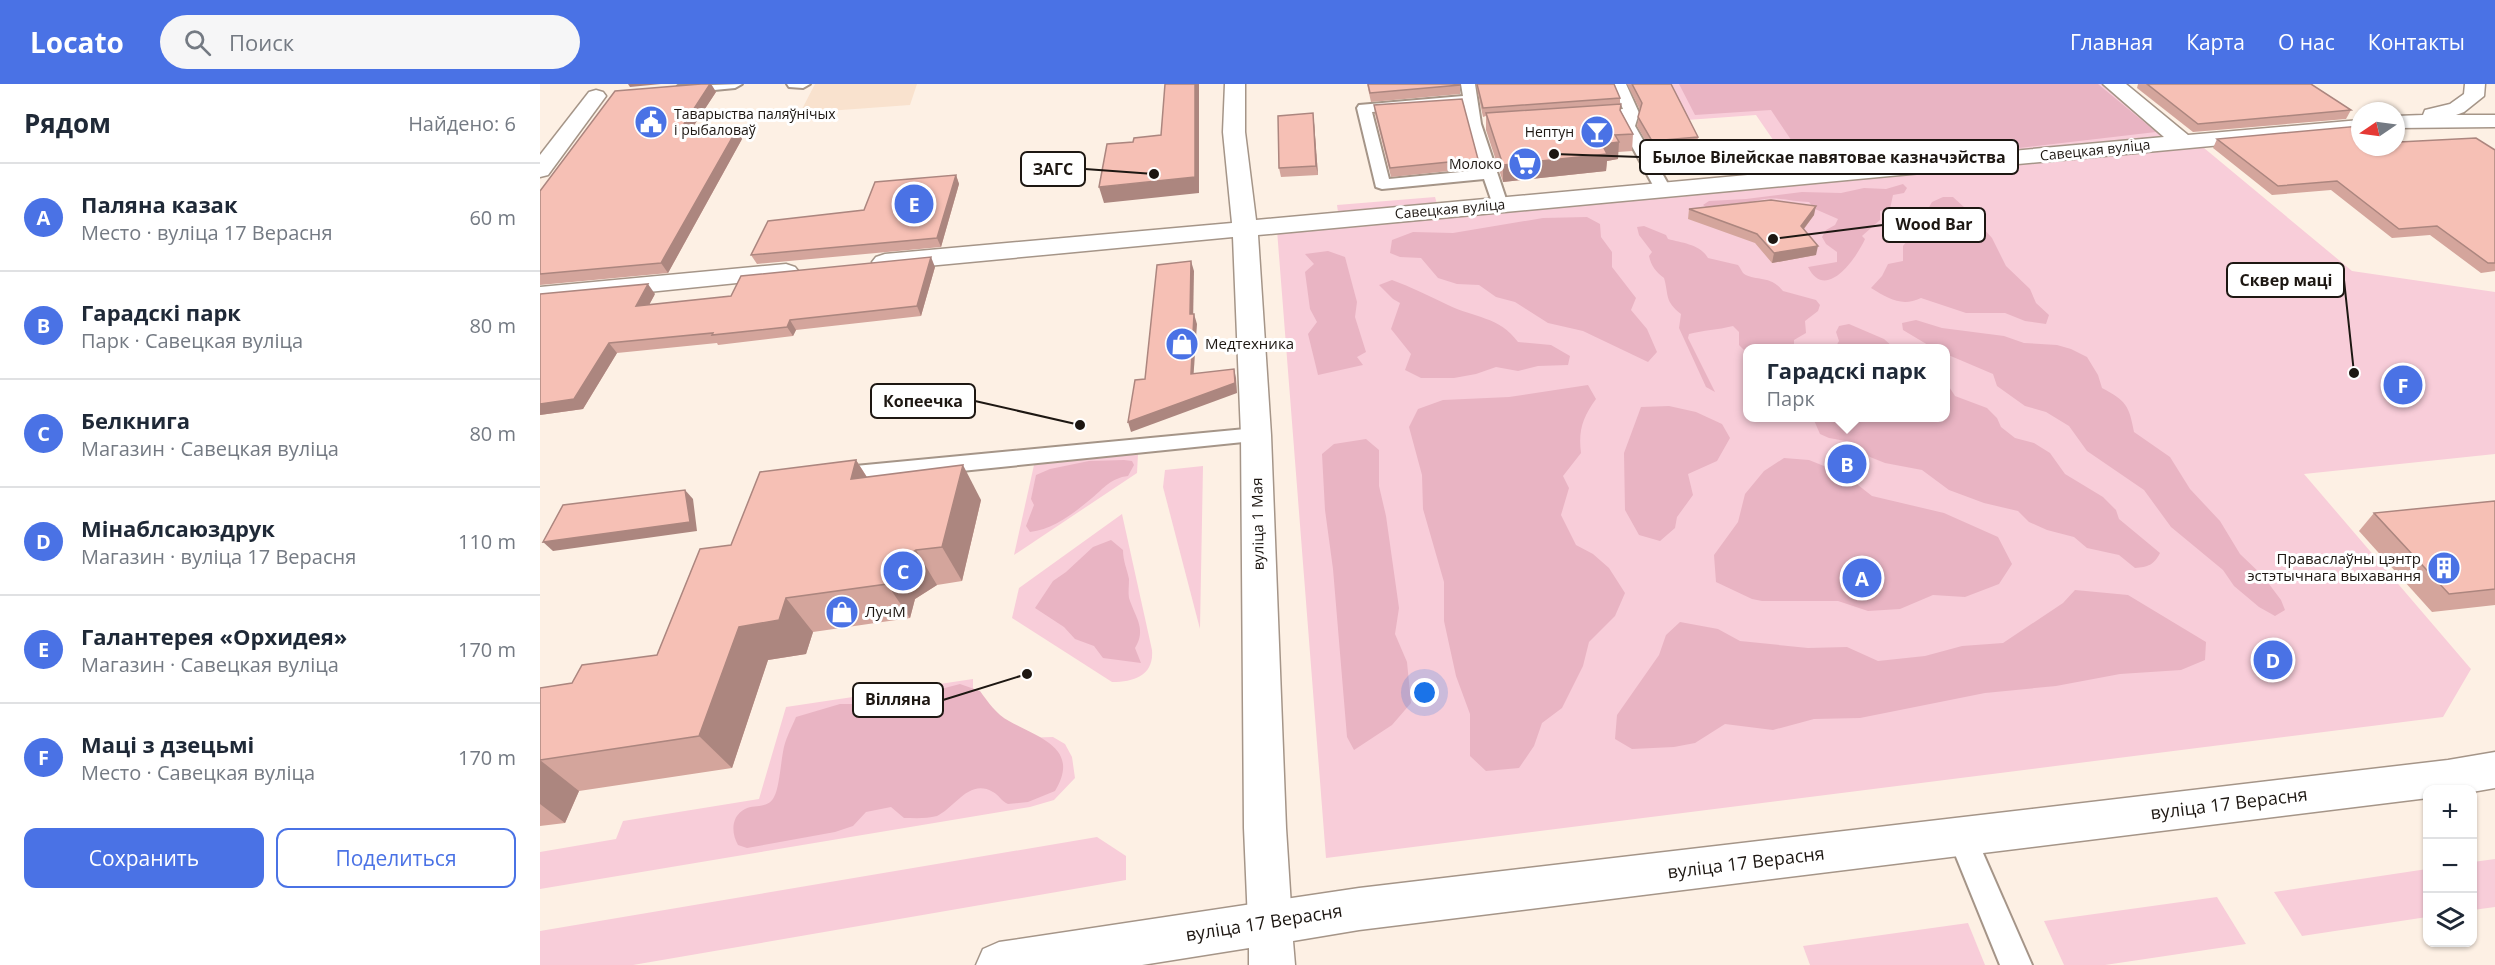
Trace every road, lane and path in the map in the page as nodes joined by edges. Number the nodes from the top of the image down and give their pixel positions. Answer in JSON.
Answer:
{"nodes":[{"id":1,"x":735,"y":84,"type":"edge"},
{"id":2,"x":794,"y":84,"type":"edge"},
{"id":3,"x":803,"y":84,"type":"edge"},
{"id":4,"x":1235,"y":84,"type":"edge"},
{"id":5,"x":1468,"y":84,"type":"edge"},
{"id":6,"x":1619,"y":84,"type":"edge"},
{"id":7,"x":2113,"y":84,"type":"edge"},
{"id":8,"x":2475,"y":84,"type":"edge"},
{"id":9,"x":2484,"y":84,"type":"edge"},
{"id":10,"x":2495,"y":88,"type":"edge"},
{"id":11,"x":666,"y":90,"type":"edge"},
{"id":12,"x":602,"y":96,"type":"dead end"},
{"id":13,"x":1471,"y":100,"type":"junction"},
{"id":14,"x":1632,"y":113,"type":"junction"},
{"id":15,"x":1575,"y":117,"type":"edge"},
{"id":16,"x":2495,"y":121,"type":"edge"},
{"id":17,"x":2405,"y":122,"type":"edge"},
{"id":18,"x":2351,"y":127,"type":"edge"},
{"id":19,"x":2182,"y":141,"type":"junction"},
{"id":20,"x":540,"y":170,"type":"edge"},
{"id":21,"x":1490,"y":174,"type":"junction"},
{"id":22,"x":1663,"y":189,"type":"junction"},
{"id":23,"x":1500,"y":205,"type":"junction"},
{"id":24,"x":1243,"y":228,"type":"junction"},
{"id":25,"x":862,"y":264,"type":"edge"},
{"id":26,"x":814,"y":269,"type":"edge"},
{"id":27,"x":540,"y":295,"type":"edge"},
{"id":28,"x":1256,"y":435,"type":"junction"},
{"id":29,"x":808,"y":479,"type":"edge"},
{"id":30,"x":2495,"y":770,"type":"edge"},
{"id":31,"x":1962,"y":837,"type":"junction"},
{"id":32,"x":1270,"y":922,"type":"junction"},
{"id":33,"x":999,"y":965,"type":"edge"},
{"id":34,"x":1272,"y":965,"type":"edge"},
{"id":35,"x":2016,"y":965,"type":"edge"}],
"edges":[{"from":1,"to":11,"type":"lane"},
{"from":2,"to":3,"type":"lane"},
{"from":4,"to":24,"type":"street","name":"вуліца 1 Мая"},
{"from":5,"to":13,"type":"lane"},
{"from":6,"to":14,"type":"lane"},
{"from":7,"to":19,"type":"street"},
{"from":8,"to":17,"type":"street"},
{"from":9,"to":10,"type":"street"},
{"from":12,"to":20,"type":"street"},
{"from":13,"to":21,"type":"lane"},
{"from":13,"to":21,"type":"lane"},
{"from":14,"to":15,"type":"lane"},
{"from":14,"to":22,"type":"lane"},
{"from":16,"to":17,"type":"street"},
{"from":18,"to":19,"type":"street","name":"Савецкая вуліца"},
{"from":19,"to":22,"type":"street","name":"Савецкая вуліца"},
{"from":21,"to":23,"type":"lane"},
{"from":22,"to":23,"type":"street","name":"Савецкая вуліца"},
{"from":23,"to":24,"type":"street","name":"Савецкая вуліца"},
{"from":24,"to":25,"type":"street","name":"Савецкая вуліца"},
{"from":24,"to":28,"type":"street","name":"вуліца 1 Мая"},
{"from":26,"to":27,"type":"street"},
{"from":28,"to":29,"type":"lane"},
{"from":28,"to":32,"type":"street","name":"вуліца 1 Мая"},
{"from":30,"to":31,"type":"street","name":"вуліца 17 Верасня"},
{"from":31,"to":32,"type":"street","name":"вуліца 17 Верасня"},
{"from":31,"to":35,"type":"lane"},
{"from":32,"to":33,"type":"street","name":"вуліца 17 Верасня"},
{"from":32,"to":34,"type":"street","name":"вуліца 1 Мая"}]}
